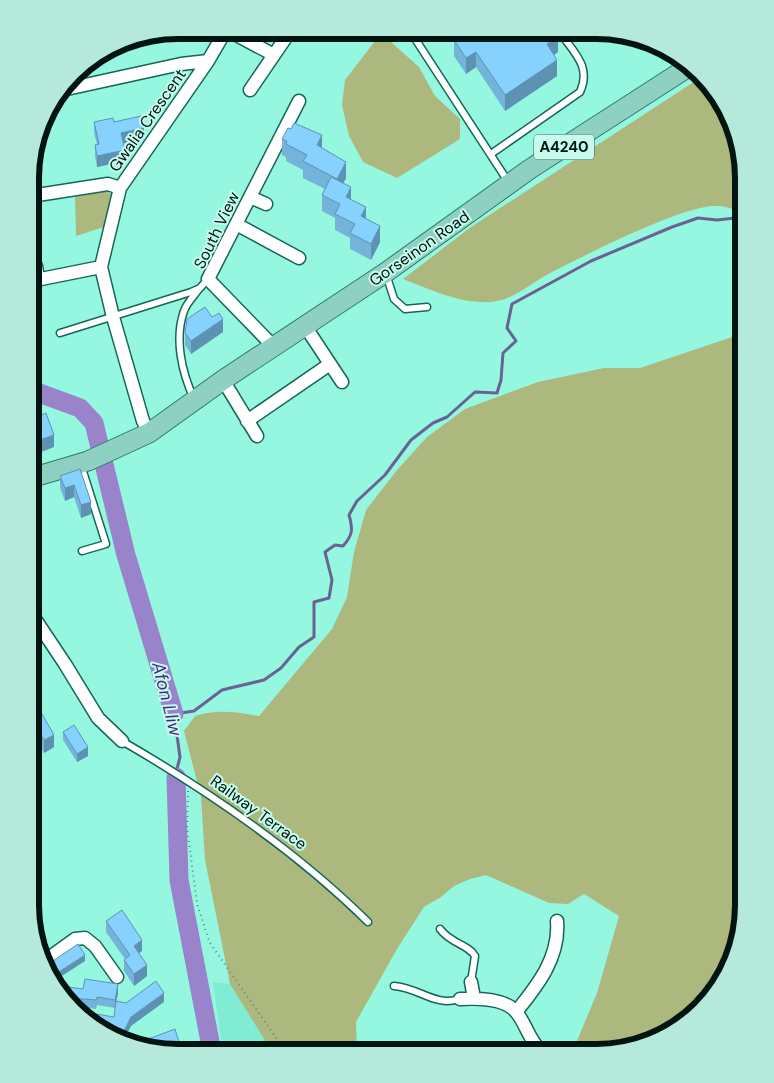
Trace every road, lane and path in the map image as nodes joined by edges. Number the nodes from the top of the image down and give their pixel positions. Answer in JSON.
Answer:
{"nodes":[{"id":1,"x":221,"y":39,"type":"edge"},
{"id":2,"x":244,"y":39,"type":"edge"},
{"id":3,"x":285,"y":39,"type":"edge"},
{"id":4,"x":415,"y":39,"type":"edge"},
{"id":5,"x":565,"y":39,"type":"edge"},
{"id":6,"x":274,"y":55,"type":"junction"},
{"id":7,"x":208,"y":61,"type":"junction"},
{"id":8,"x":684,"y":70,"type":"edge"},
{"id":9,"x":249,"y":84,"type":"dead end"},
{"id":10,"x":72,"y":88,"type":"edge"},
{"id":11,"x":298,"y":109,"type":"dead end"},
{"id":12,"x":491,"y":154,"type":"junction"},
{"id":13,"x":510,"y":184,"type":"junction"},
{"id":14,"x":120,"y":188,"type":"junction"},
{"id":15,"x":39,"y":195,"type":"edge"},
{"id":16,"x":250,"y":197,"type":"junction"},
{"id":17,"x":266,"y":204,"type":"dead end"},
{"id":18,"x":236,"y":224,"type":"junction"},
{"id":19,"x":298,"y":258,"type":"dead end"},
{"id":20,"x":101,"y":267,"type":"junction"},
{"id":21,"x":385,"y":273,"type":"junction"},
{"id":22,"x":39,"y":275,"type":"edge"},
{"id":23,"x":204,"y":283,"type":"junction"},
{"id":24,"x":427,"y":307,"type":"dead end"},
{"id":25,"x":113,"y":317,"type":"junction"},
{"id":26,"x":306,"y":326,"type":"junction"},
{"id":27,"x":60,"y":333,"type":"dead end"},
{"id":28,"x":274,"y":346,"type":"junction"},
{"id":29,"x":330,"y":364,"type":"junction"},
{"id":30,"x":223,"y":380,"type":"junction"},
{"id":31,"x":342,"y":382,"type":"dead end"},
{"id":32,"x":194,"y":400,"type":"junction"},
{"id":33,"x":247,"y":421,"type":"junction"},
{"id":34,"x":149,"y":433,"type":"junction"},
{"id":35,"x":257,"y":436,"type":"dead end"},
{"id":36,"x":84,"y":462,"type":"junction"},
{"id":37,"x":39,"y":476,"type":"edge"},
{"id":38,"x":82,"y":551,"type":"dead end"},
{"id":39,"x":39,"y":627,"type":"edge"},
{"id":40,"x":122,"y":741,"type":"joint"},
{"id":41,"x":186,"y":780,"type":"junction"},
{"id":42,"x":368,"y":922,"type":"dead end"},
{"id":43,"x":440,"y":929,"type":"dead end"},
{"id":44,"x":560,"y":930,"type":"dead end"},
{"id":45,"x":49,"y":958,"type":"edge"},
{"id":46,"x":116,"y":977,"type":"dead end"},
{"id":47,"x":471,"y":982,"type":"joint"},
{"id":48,"x":394,"y":986,"type":"dead end"},
{"id":49,"x":474,"y":998,"type":"junction"},
{"id":50,"x":460,"y":1000,"type":"joint"},
{"id":51,"x":516,"y":1012,"type":"junction"},
{"id":52,"x":280,"y":1044,"type":"edge"},
{"id":53,"x":534,"y":1044,"type":"edge"}],
"edges":[{"from":1,"to":7,"type":"street","name":"Gwalia Crescent"},
{"from":2,"to":6,"type":"street"},
{"from":3,"to":6,"type":"street"},
{"from":4,"to":12,"type":"lane"},
{"from":5,"to":12,"type":"lane"},
{"from":6,"to":9,"type":"street"},
{"from":7,"to":10,"type":"street"},
{"from":7,"to":14,"type":"street","name":"Gwalia Crescent"},
{"from":8,"to":13,"type":"main road","name":"Gorseinon Road","number":"A4240"},
{"from":11,"to":16,"type":"street","name":"South View"},
{"from":12,"to":13,"type":"lane"},
{"from":13,"to":21,"type":"main road","name":"Gorseinon Road","number":"A4240"},
{"from":14,"to":15,"type":"street"},
{"from":14,"to":20,"type":"street","name":"Gwalia Crescent"},
{"from":16,"to":17,"type":"street"},
{"from":16,"to":18,"type":"street","name":"South View"},
{"from":18,"to":19,"type":"street"},
{"from":18,"to":23,"type":"street","name":"South View"},
{"from":20,"to":22,"type":"street"},
{"from":20,"to":25,"type":"street","name":"Gwalia Crescent"},
{"from":21,"to":24,"type":"lane"},
{"from":21,"to":26,"type":"main road","name":"Gorseinon Road","number":"A4240"},
{"from":23,"to":25,"type":"lane"},
{"from":23,"to":28,"type":"street","name":"South View"},
{"from":23,"to":32,"type":"lane"},
{"from":25,"to":27,"type":"lane"},
{"from":25,"to":34,"type":"street","name":"Gwalia Crescent"},
{"from":26,"to":28,"type":"main road","name":"Gorseinon Road","number":"A4240"},
{"from":26,"to":29,"type":"street"},
{"from":28,"to":30,"type":"main road","name":"Gorseinon Road","number":"A4240"},
{"from":29,"to":31,"type":"street"},
{"from":29,"to":33,"type":"street"},
{"from":30,"to":32,"type":"main road","name":"Gorseinon Road","number":"A4240"},
{"from":30,"to":33,"type":"street"},
{"from":32,"to":34,"type":"main road","name":"Gorseinon Road","number":"A4240"},
{"from":33,"to":35,"type":"street"},
{"from":34,"to":36,"type":"main road","number":"A4240"},
{"from":36,"to":37,"type":"main road","number":"A4240"},
{"from":36,"to":38,"type":"lane"},
{"from":39,"to":40,"type":"street"},
{"from":40,"to":41,"type":"lane","name":"Railway Terrace"},
{"from":41,"to":42,"type":"lane","name":"Railway Terrace"},
{"from":41,"to":52,"type":"path"},
{"from":43,"to":47,"type":"lane"},
{"from":44,"to":51,"type":"street"},
{"from":45,"to":46,"type":"street"},
{"from":47,"to":49,"type":"street"},
{"from":48,"to":50,"type":"lane"},
{"from":49,"to":50,"type":"street"},
{"from":49,"to":51,"type":"street"},
{"from":51,"to":53,"type":"street"}]}
